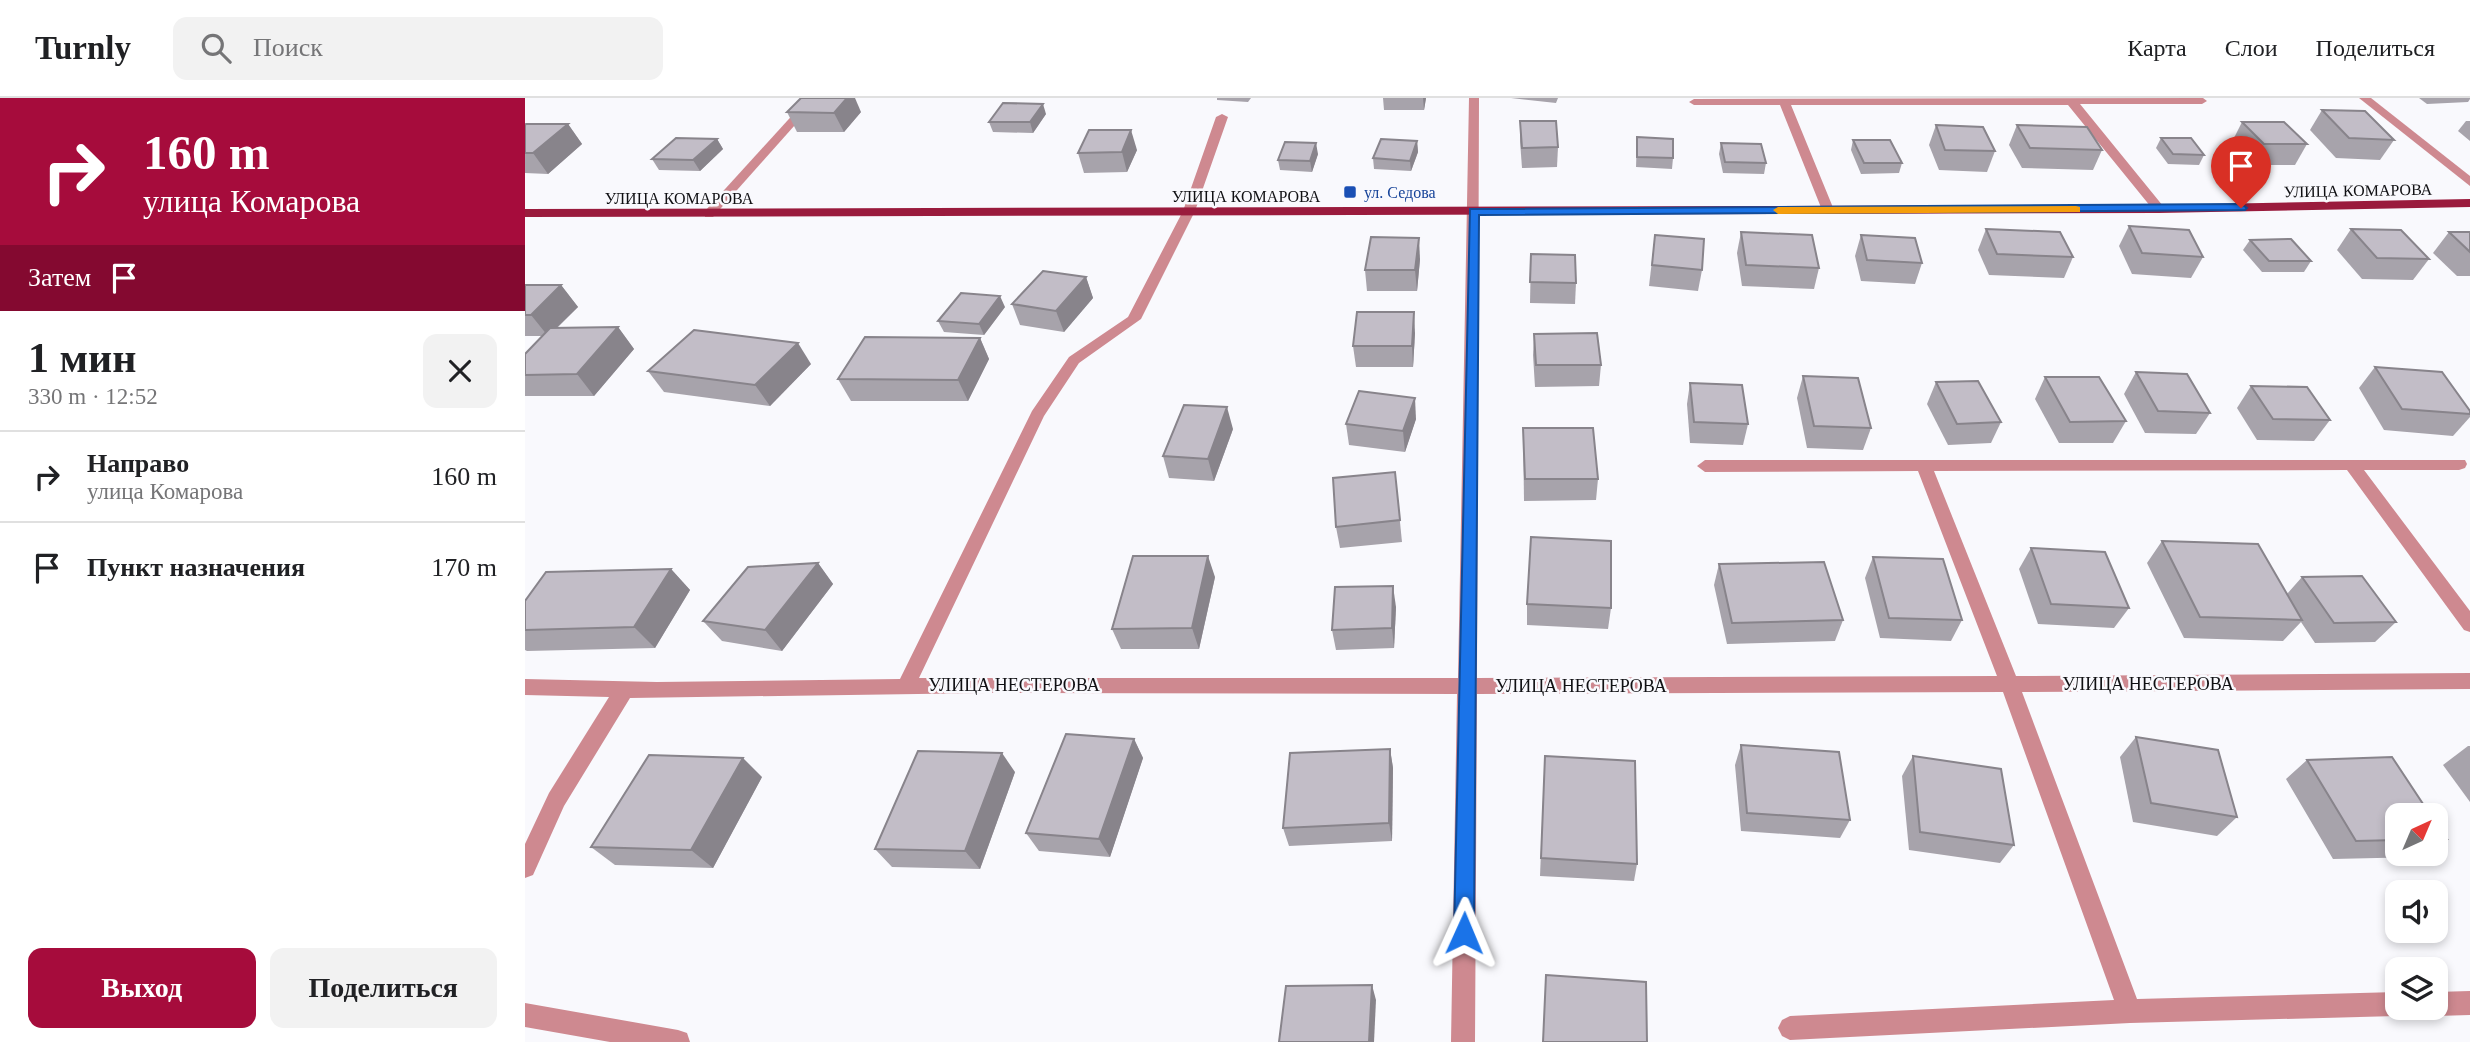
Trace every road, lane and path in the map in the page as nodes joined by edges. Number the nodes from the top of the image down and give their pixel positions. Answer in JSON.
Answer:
{"nodes":[{"id":1,"x":814,"y":98,"type":"edge"},
{"id":2,"x":1473,"y":98,"type":"edge"},
{"id":3,"x":2364,"y":98,"type":"edge"},
{"id":4,"x":2071,"y":101,"type":"junction"},
{"id":5,"x":2202,"y":101,"type":"dead end"},
{"id":6,"x":1694,"y":102,"type":"dead end"},
{"id":7,"x":1784,"y":102,"type":"junction"},
{"id":8,"x":1222,"y":117,"type":"dead end"},
{"id":9,"x":2470,"y":182,"type":"edge"},
{"id":10,"x":2470,"y":203,"type":"edge"},
{"id":11,"x":2159,"y":209,"type":"junction"},
{"id":12,"x":1828,"y":210,"type":"junction"},
{"id":13,"x":1188,"y":211,"type":"junction"},
{"id":14,"x":1474,"y":211,"type":"junction"},
{"id":15,"x":525,"y":213,"type":"edge"},
{"id":16,"x":709,"y":214,"type":"junction"},
{"id":17,"x":2351,"y":464,"type":"junction"},
{"id":18,"x":2459,"y":464,"type":"dead end"},
{"id":19,"x":1924,"y":465,"type":"junction"},
{"id":20,"x":1706,"y":466,"type":"dead end"},
{"id":21,"x":2470,"y":625,"type":"edge"},
{"id":22,"x":2470,"y":681,"type":"edge"},
{"id":23,"x":907,"y":684,"type":"junction"},
{"id":24,"x":2010,"y":685,"type":"junction"},
{"id":25,"x":525,"y":687,"type":"edge"},
{"id":26,"x":1467,"y":687,"type":"junction"},
{"id":27,"x":623,"y":692,"type":"junction"},
{"id":28,"x":525,"y":868,"type":"edge"},
{"id":29,"x":2470,"y":1003,"type":"edge"},
{"id":30,"x":2385,"y":1004,"type":"edge"},
{"id":31,"x":2448,"y":1004,"type":"edge"},
{"id":32,"x":2130,"y":1011,"type":"junction"},
{"id":33,"x":525,"y":1015,"type":"edge"},
{"id":34,"x":1790,"y":1028,"type":"dead end"},
{"id":35,"x":678,"y":1042,"type":"edge"},
{"id":36,"x":1462,"y":1042,"type":"edge"}],
"edges":[{"from":1,"to":16,"type":"street"},
{"from":2,"to":14,"type":"street"},
{"from":3,"to":9,"type":"street"},
{"from":4,"to":5,"type":"street"},
{"from":4,"to":7,"type":"street"},
{"from":4,"to":11,"type":"street"},
{"from":6,"to":7,"type":"street"},
{"from":7,"to":12,"type":"street"},
{"from":8,"to":13,"type":"street"},
{"from":10,"to":11,"type":"main road","name":"УЛИЦА КОМАРОВА"},
{"from":11,"to":12,"type":"main road","name":"УЛИЦА КОМАРОВА"},
{"from":12,"to":14,"type":"main road","name":"УЛИЦА КОМАРОВА"},
{"from":13,"to":14,"type":"main road","name":"УЛИЦА КОМАРОВА"},
{"from":13,"to":16,"type":"main road","name":"УЛИЦА КОМАРОВА"},
{"from":13,"to":23,"type":"street"},
{"from":14,"to":26,"type":"street"},
{"from":15,"to":16,"type":"main road","name":"УЛИЦА КОМАРОВА"},
{"from":17,"to":18,"type":"street"},
{"from":17,"to":19,"type":"street"},
{"from":17,"to":21,"type":"street"},
{"from":19,"to":20,"type":"street"},
{"from":19,"to":24,"type":"street"},
{"from":22,"to":24,"type":"street","name":"УЛИЦА НЕСТЕРОВА"},
{"from":23,"to":26,"type":"street","name":"УЛИЦА НЕСТЕРОВА"},
{"from":23,"to":27,"type":"street","name":"УЛИЦА НЕСТЕРОВА"},
{"from":24,"to":26,"type":"street","name":"УЛИЦА НЕСТЕРОВА"},
{"from":24,"to":32,"type":"street"},
{"from":25,"to":27,"type":"street","name":"УЛИЦА НЕСТЕРОВА"},
{"from":26,"to":36,"type":"street"},
{"from":27,"to":28,"type":"street"},
{"from":29,"to":31,"type":"street"},
{"from":30,"to":32,"type":"street"},
{"from":32,"to":34,"type":"street"},
{"from":33,"to":35,"type":"street"}]}
